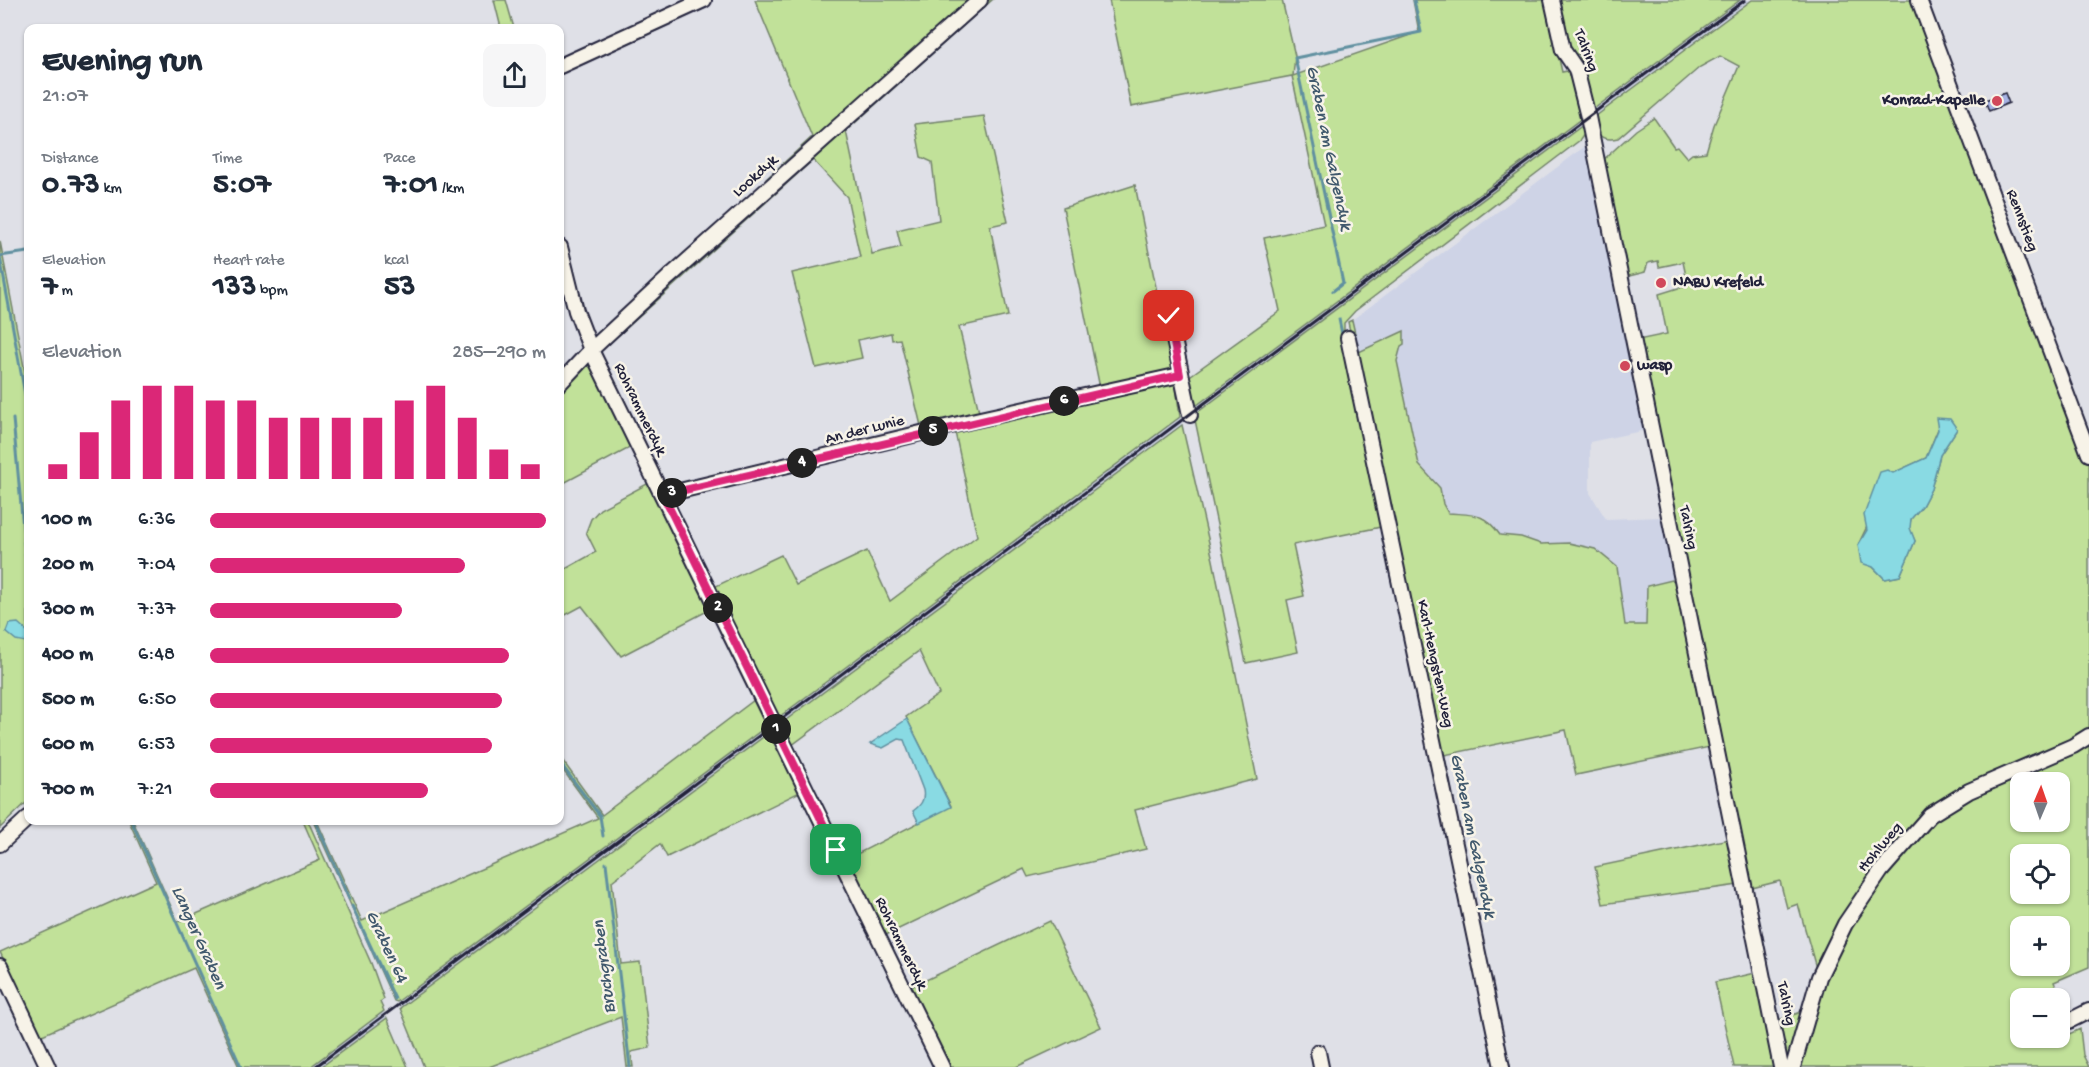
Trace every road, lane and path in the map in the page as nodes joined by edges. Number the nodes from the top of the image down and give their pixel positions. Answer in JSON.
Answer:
{"nodes":[{"id":1,"x":704,"y":0,"type":"edge"},
{"id":2,"x":980,"y":0,"type":"edge"},
{"id":3,"x":1552,"y":0,"type":"edge"},
{"id":4,"x":1919,"y":0,"type":"edge"},
{"id":5,"x":564,"y":64,"type":"edge"},
{"id":6,"x":564,"y":263,"type":"edge"},
{"id":7,"x":1169,"y":316,"type":"dead end"},
{"id":8,"x":1348,"y":338,"type":"dead end"},
{"id":9,"x":591,"y":350,"type":"junction"},
{"id":10,"x":1180,"y":375,"type":"junction"},
{"id":11,"x":564,"y":379,"type":"edge"},
{"id":12,"x":1190,"y":415,"type":"dead end"},
{"id":13,"x":2089,"y":454,"type":"edge"},
{"id":14,"x":663,"y":495,"type":"junction"},
{"id":15,"x":2089,"y":736,"type":"edge"},
{"id":16,"x":24,"y":822,"type":"edge"},
{"id":17,"x":0,"y":844,"type":"edge"},
{"id":18,"x":0,"y":966,"type":"edge"},
{"id":19,"x":2089,"y":1011,"type":"edge"},
{"id":20,"x":2070,"y":1020,"type":"edge"},
{"id":21,"x":1318,"y":1052,"type":"dead end"},
{"id":22,"x":48,"y":1067,"type":"edge"},
{"id":23,"x":942,"y":1067,"type":"edge"},
{"id":24,"x":1321,"y":1067,"type":"edge"},
{"id":25,"x":1502,"y":1067,"type":"edge"},
{"id":26,"x":1781,"y":1067,"type":"edge"},
{"id":27,"x":1793,"y":1067,"type":"edge"}],
"edges":[{"from":1,"to":5,"type":"street"},
{"from":2,"to":9,"type":"street","name":"Lookdyk"},
{"from":3,"to":26,"type":"street","name":"Talring"},
{"from":4,"to":13,"type":"street","name":"Rennstieg"},
{"from":6,"to":9,"type":"street","name":"Rohrammerdyk"},
{"from":7,"to":10,"type":"street"},
{"from":8,"to":25,"type":"street","name":"Karl-Hengsten-Weg"},
{"from":9,"to":11,"type":"street","name":"Lookdyk"},
{"from":9,"to":14,"type":"street","name":"Rohrammerdyk"},
{"from":10,"to":12,"type":"street"},
{"from":10,"to":14,"type":"street","name":"An der Lunie"},
{"from":14,"to":23,"type":"street","name":"Rohrammerdyk"},
{"from":15,"to":27,"type":"street","name":"Hohlweg"},
{"from":16,"to":17,"type":"street"},
{"from":18,"to":22,"type":"street"},
{"from":19,"to":20,"type":"street"},
{"from":21,"to":24,"type":"street"}]}
